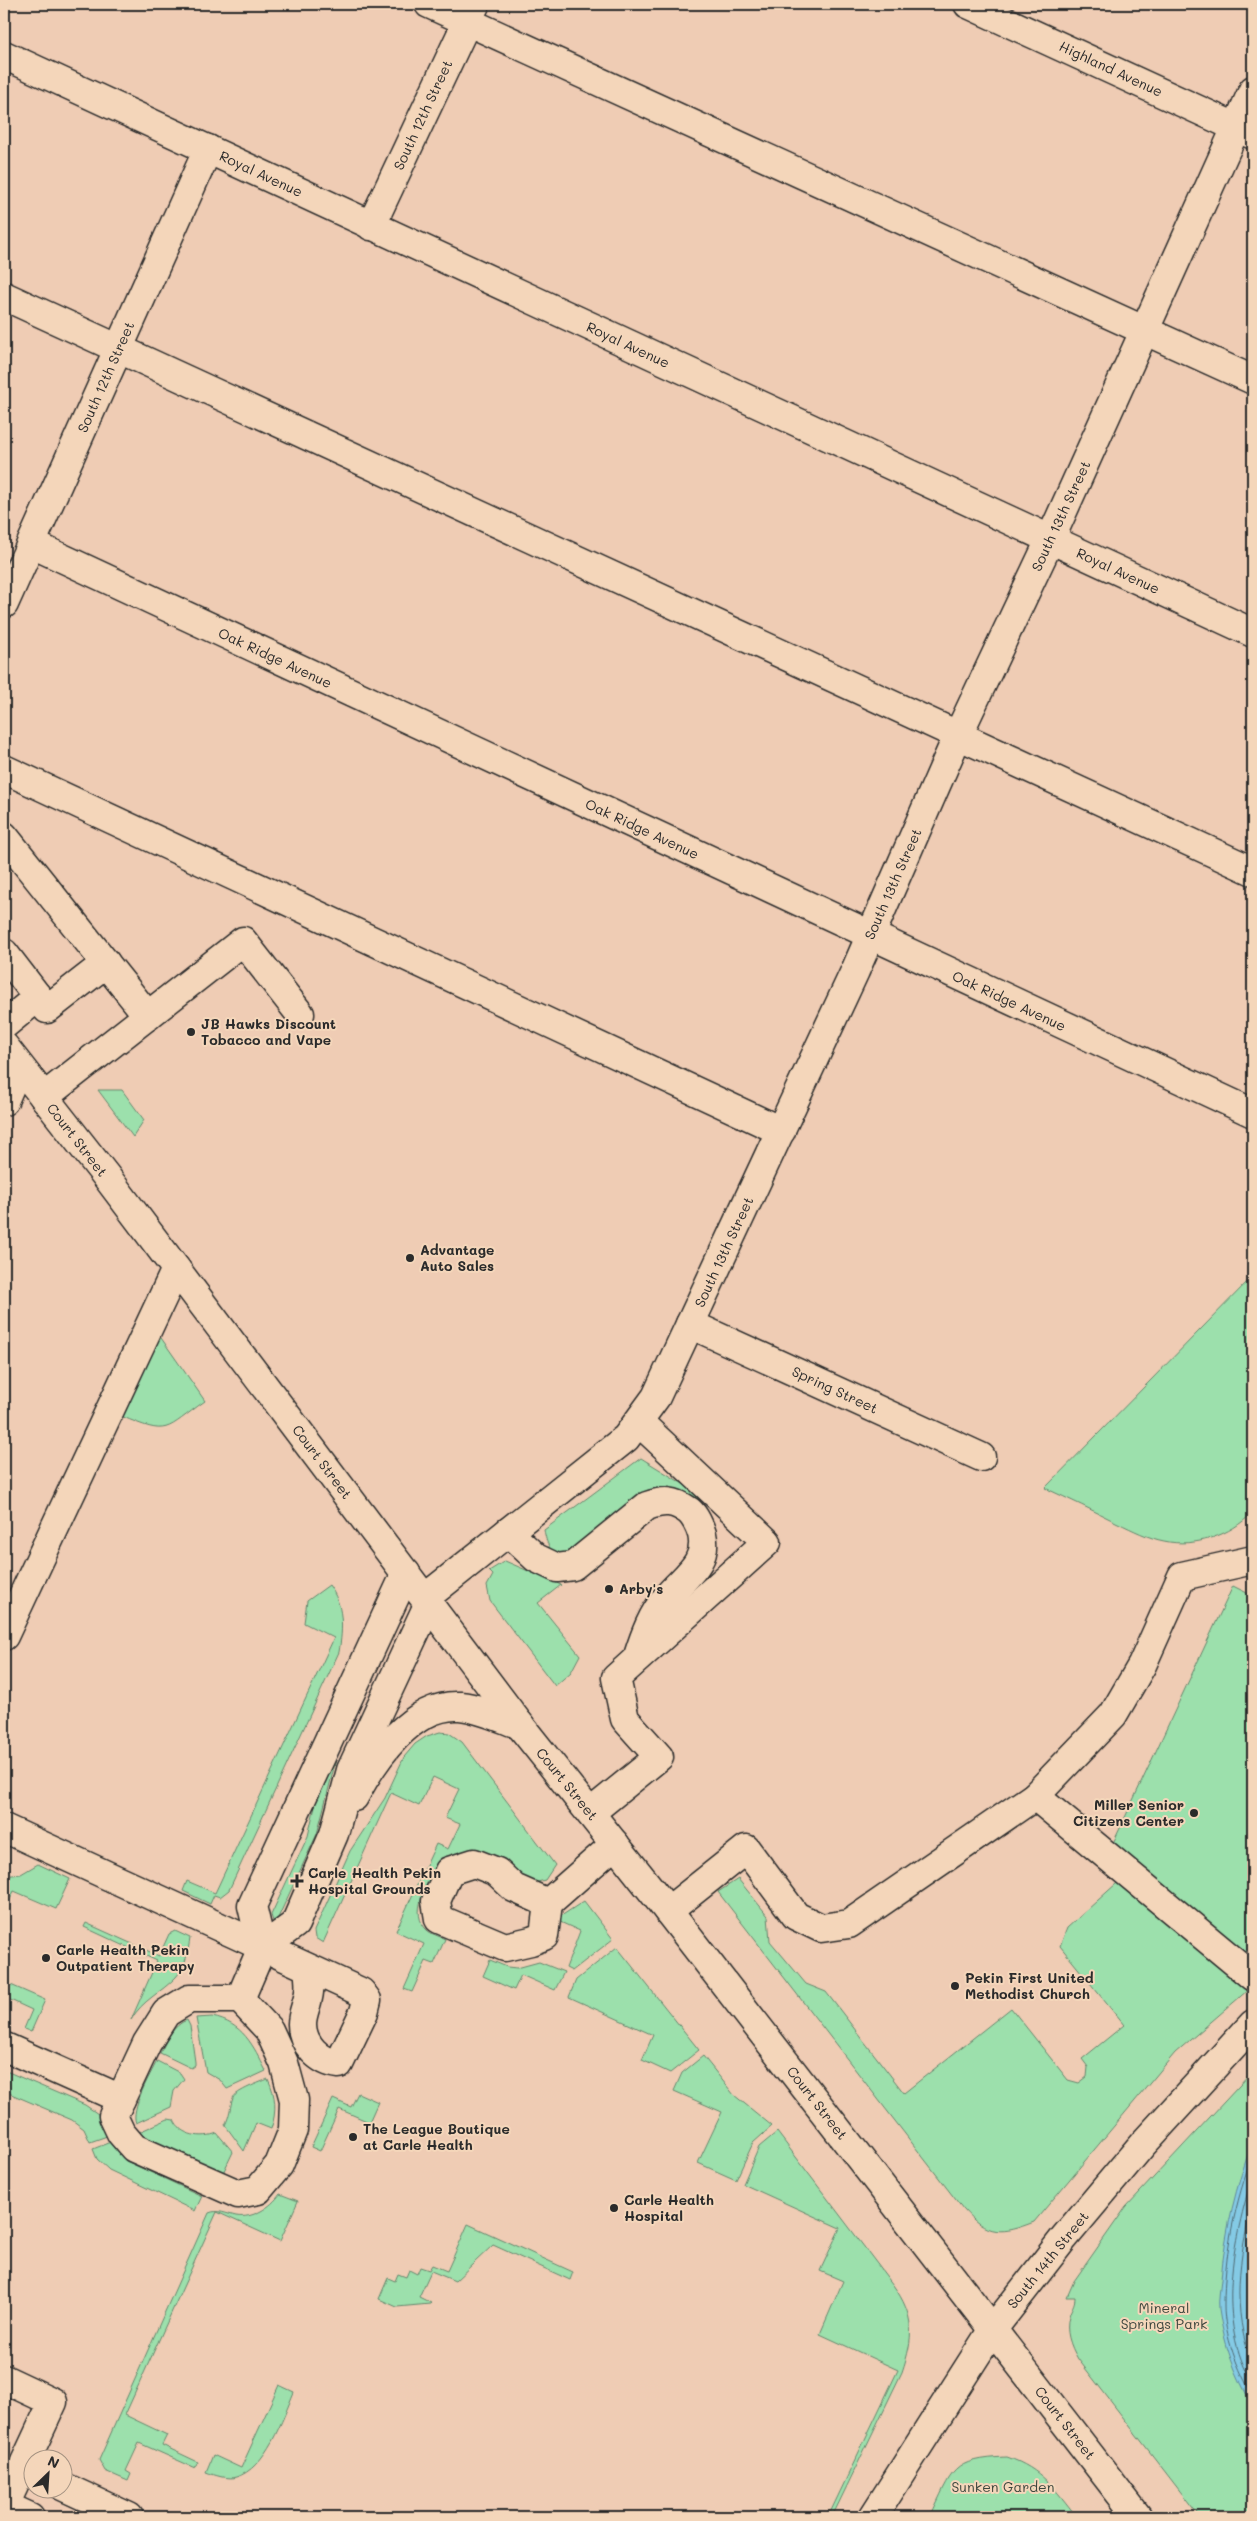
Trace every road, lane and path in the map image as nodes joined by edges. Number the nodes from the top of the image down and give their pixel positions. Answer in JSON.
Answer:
{"nodes":[{"id":1,"x":429,"y":4,"type":"edge"},
{"id":2,"x":968,"y":4,"type":"edge"},
{"id":3,"x":471,"y":12,"type":"edge"},
{"id":4,"x":4,"y":55,"type":"edge"},
{"id":5,"x":1253,"y":90,"type":"edge"},
{"id":6,"x":1244,"y":131,"type":"edge"},
{"id":7,"x":208,"y":149,"type":"junction"},
{"id":8,"x":371,"y":226,"type":"junction"},
{"id":9,"x":4,"y":296,"type":"edge"},
{"id":10,"x":1144,"y":331,"type":"junction"},
{"id":11,"x":119,"y":349,"type":"junction"},
{"id":12,"x":1253,"y":380,"type":"edge"},
{"id":13,"x":1050,"y":540,"type":"junction"},
{"id":14,"x":32,"y":544,"type":"junction"},
{"id":15,"x":4,"y":604,"type":"edge"},
{"id":16,"x":1253,"y":634,"type":"edge"},
{"id":17,"x":958,"y":735,"type":"junction"},
{"id":18,"x":4,"y":768,"type":"edge"},
{"id":19,"x":4,"y":836,"type":"edge"},
{"id":20,"x":1253,"y":870,"type":"edge"},
{"id":21,"x":870,"y":936,"type":"junction"},
{"id":22,"x":4,"y":953,"type":"edge"},
{"id":23,"x":106,"y":963,"type":"junction"},
{"id":24,"x":38,"y":998,"type":"junction"},
{"id":25,"x":300,"y":1014,"type":"dead end"},
{"id":26,"x":148,"y":1016,"type":"junction"},
{"id":27,"x":4,"y":1025,"type":"edge"},
{"id":28,"x":12,"y":1056,"type":"edge"},
{"id":29,"x":44,"y":1097,"type":"junction"},
{"id":30,"x":4,"y":1101,"type":"edge"},
{"id":31,"x":1253,"y":1114,"type":"edge"},
{"id":32,"x":781,"y":1131,"type":"junction"},
{"id":33,"x":176,"y":1269,"type":"junction"},
{"id":34,"x":690,"y":1324,"type":"junction"},
{"id":35,"x":640,"y":1422,"type":"junction"},
{"id":36,"x":981,"y":1457,"type":"dead end"},
{"id":37,"x":508,"y":1532,"type":"junction"},
{"id":38,"x":1253,"y":1560,"type":"edge"},
{"id":39,"x":406,"y":1573,"type":"junction"},
{"id":40,"x":427,"y":1600,"type":"junction"},
{"id":41,"x":4,"y":1636,"type":"edge"},
{"id":42,"x":637,"y":1660,"type":"junction"},
{"id":43,"x":520,"y":1725,"type":"junction"},
{"id":44,"x":1035,"y":1796,"type":"junction"},
{"id":45,"x":590,"y":1813,"type":"junction"},
{"id":46,"x":4,"y":1828,"type":"edge"},
{"id":47,"x":334,"y":1834,"type":"junction"},
{"id":48,"x":615,"y":1844,"type":"junction"},
{"id":49,"x":548,"y":1903,"type":"dead end"},
{"id":50,"x":668,"y":1911,"type":"junction"},
{"id":51,"x":262,"y":1948,"type":"junction"},
{"id":52,"x":308,"y":1968,"type":"dead end"},
{"id":53,"x":1253,"y":1977,"type":"edge"},
{"id":54,"x":240,"y":1999,"type":"junction"},
{"id":55,"x":1253,"y":2024,"type":"edge"},
{"id":56,"x":4,"y":2047,"type":"edge"},
{"id":57,"x":121,"y":2098,"type":"junction"},
{"id":58,"x":993,"y":2329,"type":"junction"},
{"id":59,"x":4,"y":2379,"type":"edge"},
{"id":60,"x":20,"y":2466,"type":"edge"},
{"id":61,"x":72,"y":2491,"type":"edge"},
{"id":62,"x":4,"y":2506,"type":"edge"},
{"id":63,"x":30,"y":2517,"type":"edge"},
{"id":64,"x":129,"y":2517,"type":"edge"},
{"id":65,"x":872,"y":2517,"type":"edge"},
{"id":66,"x":1138,"y":2517,"type":"edge"}],
"edges":[{"from":1,"to":3,"type":"street"},
{"from":2,"to":6,"type":"street","name":"Highland Avenue"},
{"from":3,"to":8,"type":"street","name":"South 12th Street"},
{"from":3,"to":10,"type":"street"},
{"from":4,"to":7,"type":"street","name":"Royal Avenue"},
{"from":5,"to":6,"type":"street","name":"South 13th Street"},
{"from":6,"to":10,"type":"street","name":"South 13th Street"},
{"from":7,"to":8,"type":"street","name":"Royal Avenue"},
{"from":7,"to":11,"type":"street","name":"South 12th Street"},
{"from":8,"to":13,"type":"street","name":"Royal Avenue"},
{"from":9,"to":11,"type":"street"},
{"from":10,"to":12,"type":"street"},
{"from":10,"to":13,"type":"street","name":"South 13th Street"},
{"from":11,"to":14,"type":"street","name":"South 12th Street"},
{"from":11,"to":17,"type":"street"},
{"from":13,"to":16,"type":"street","name":"Royal Avenue"},
{"from":13,"to":17,"type":"street","name":"South 13th Street"},
{"from":14,"to":15,"type":"street","name":"South 12th Street"},
{"from":14,"to":21,"type":"street","name":"Oak Ridge Avenue"},
{"from":17,"to":20,"type":"street"},
{"from":17,"to":21,"type":"street","name":"South 13th Street"},
{"from":18,"to":32,"type":"street"},
{"from":19,"to":23,"type":"street"},
{"from":21,"to":31,"type":"street","name":"Oak Ridge Avenue"},
{"from":21,"to":32,"type":"street","name":"South 13th Street"},
{"from":22,"to":24,"type":"street"},
{"from":23,"to":24,"type":"street"},
{"from":23,"to":26,"type":"street"},
{"from":24,"to":27,"type":"street"},
{"from":25,"to":26,"type":"street"},
{"from":26,"to":29,"type":"street"},
{"from":28,"to":29,"type":"street","name":"Court Street"},
{"from":28,"to":30,"type":"street"},
{"from":29,"to":33,"type":"street","name":"Court Street"},
{"from":32,"to":34,"type":"street","name":"South 13th Street"},
{"from":33,"to":39,"type":"street","name":"Court Street"},
{"from":33,"to":41,"type":"street"},
{"from":34,"to":35,"type":"street","name":"South 13th Street"},
{"from":34,"to":36,"type":"street","name":"Spring Street"},
{"from":35,"to":37,"type":"street","name":"South 13th Street"},
{"from":35,"to":42,"type":"street"},
{"from":37,"to":40,"type":"street","name":"South 13th Street"},
{"from":37,"to":42,"type":"street"},
{"from":38,"to":44,"type":"street"},
{"from":39,"to":40,"type":"street","name":"Court Street"},
{"from":39,"to":51,"type":"street"},
{"from":40,"to":43,"type":"street","name":"Court Street"},
{"from":40,"to":47,"type":"street"},
{"from":42,"to":45,"type":"street"},
{"from":43,"to":45,"type":"street","name":"Court Street"},
{"from":43,"to":47,"type":"street"},
{"from":44,"to":50,"type":"street"},
{"from":44,"to":53,"type":"street"},
{"from":45,"to":48,"type":"street","name":"Court Street"},
{"from":46,"to":51,"type":"street"},
{"from":47,"to":51,"type":"street"},
{"from":48,"to":49,"type":"street"},
{"from":48,"to":50,"type":"street","name":"Court Street"},
{"from":50,"to":58,"type":"street","name":"Court Street"},
{"from":51,"to":52,"type":"street"},
{"from":51,"to":54,"type":"street"},
{"from":54,"to":57,"type":"street"},
{"from":54,"to":57,"type":"street"},
{"from":55,"to":58,"type":"street","name":"South 14th Street"},
{"from":56,"to":57,"type":"street"},
{"from":58,"to":65,"type":"street","name":"South 14th Street"},
{"from":58,"to":66,"type":"street","name":"Court Street"},
{"from":59,"to":60,"type":"street"},
{"from":60,"to":62,"type":"street"},
{"from":61,"to":64,"type":"street"},
{"from":62,"to":63,"type":"street"}]}
